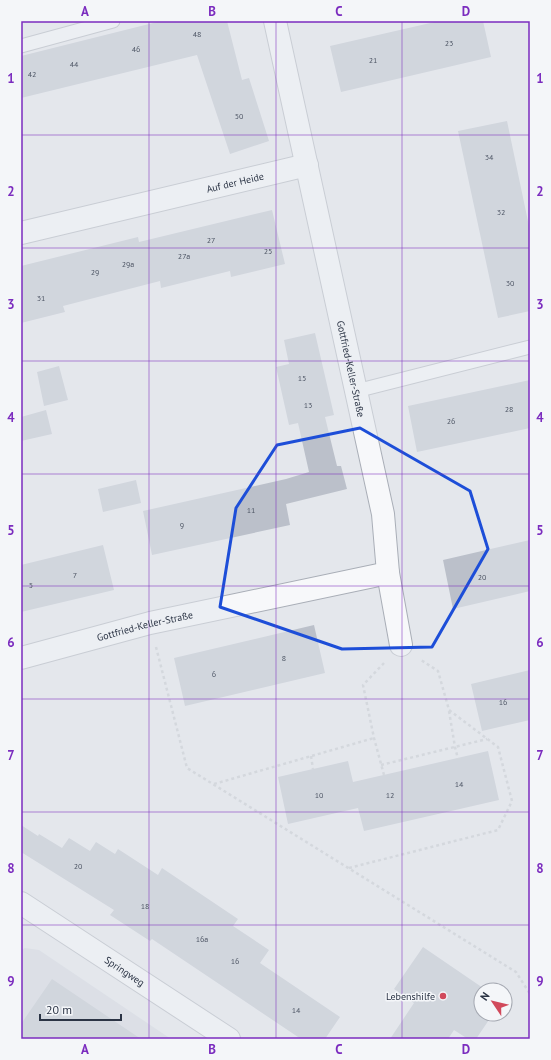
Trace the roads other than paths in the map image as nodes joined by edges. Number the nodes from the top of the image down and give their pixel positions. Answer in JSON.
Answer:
{"nodes":[{"id":1,"x":113,"y":21,"type":"edge"},
{"id":2,"x":275,"y":21,"type":"edge"},
{"id":3,"x":21,"y":46,"type":"edge"},
{"id":4,"x":307,"y":165,"type":"junction"},
{"id":5,"x":21,"y":233,"type":"edge"},
{"id":6,"x":530,"y":347,"type":"edge"},
{"id":7,"x":356,"y":391,"type":"junction"},
{"id":8,"x":388,"y":574,"type":"junction"},
{"id":9,"x":401,"y":646,"type":"road end"},
{"id":10,"x":21,"y":658,"type":"edge"},
{"id":11,"x":21,"y":903,"type":"edge"},
{"id":12,"x":229,"y":1039,"type":"edge"}],
"edges":[{"from":1,"to":3,"type":"lane"},
{"from":2,"to":4,"type":"street"},
{"from":4,"to":5,"type":"street","name":"Auf der Heide"},
{"from":4,"to":7,"type":"street","name":"Gottfried-Keller-Straße"},
{"from":6,"to":7,"type":"lane"},
{"from":7,"to":8,"type":"street","name":"Gottfried-Keller-Straße"},
{"from":8,"to":9,"type":"street","name":"Gottfried-Keller-Straße"},
{"from":8,"to":10,"type":"street","name":"Gottfried-Keller-Straße"},
{"from":11,"to":12,"type":"street","name":"Springweg"}]}
